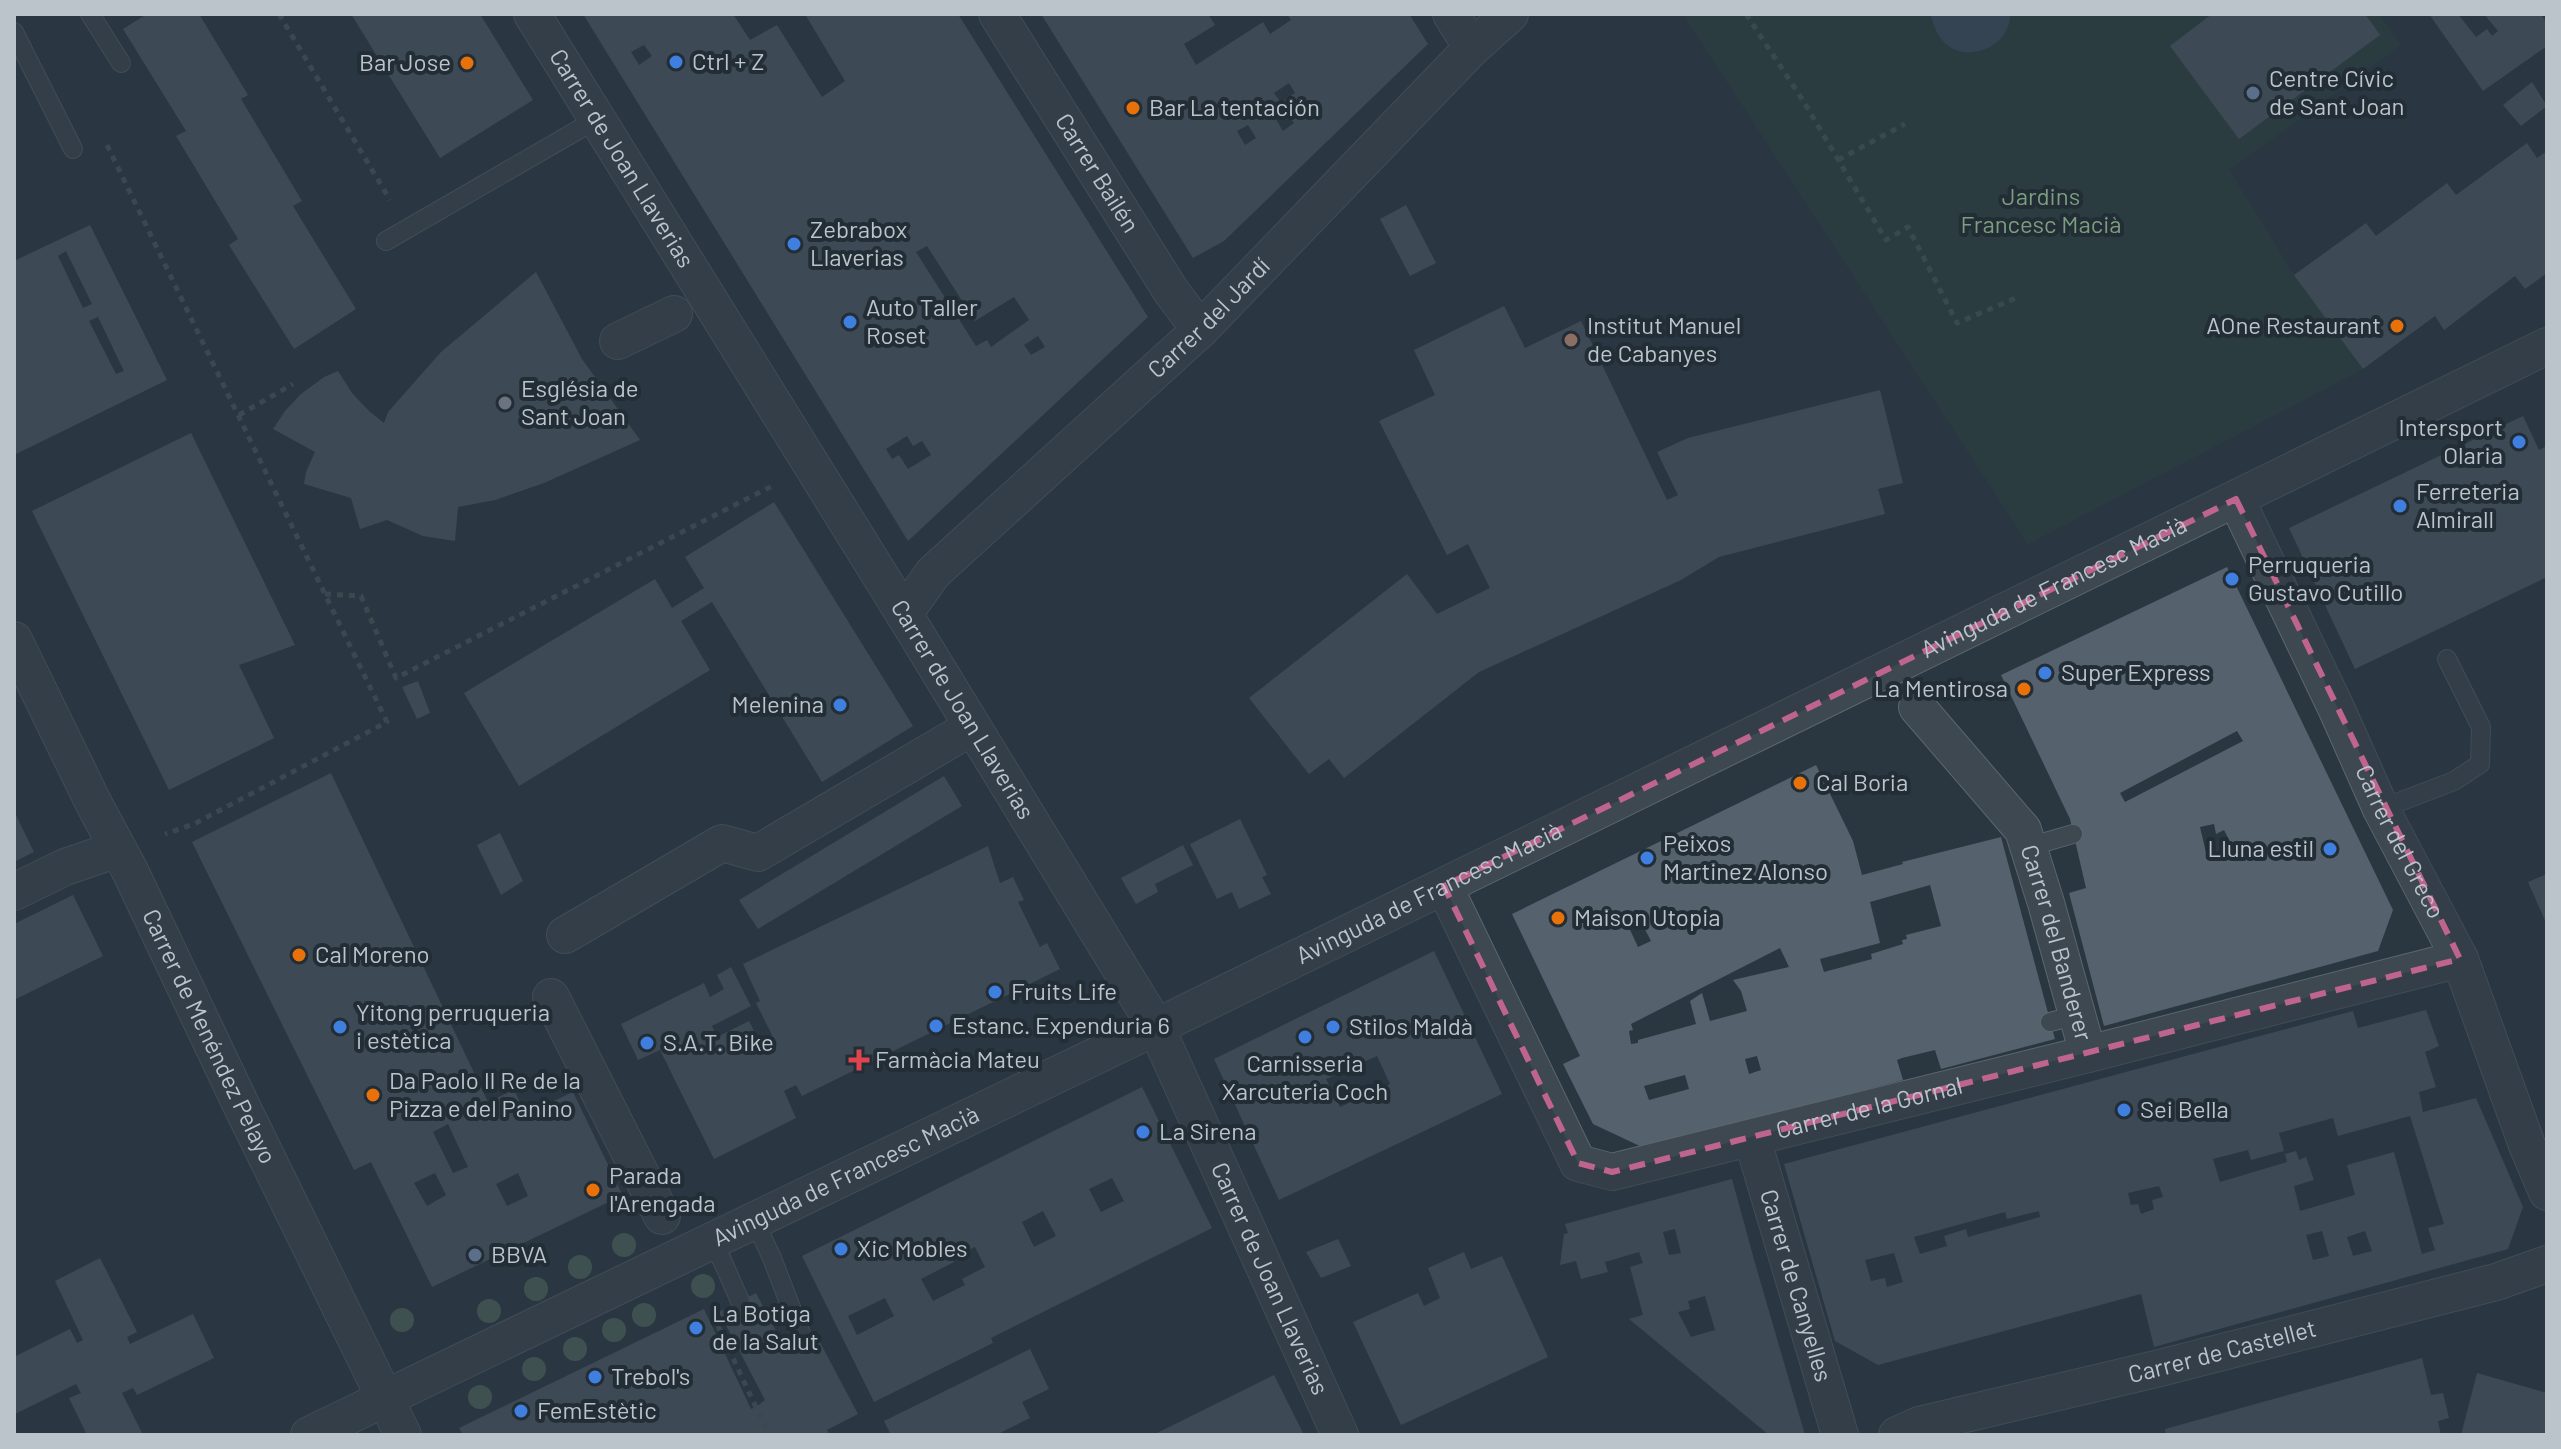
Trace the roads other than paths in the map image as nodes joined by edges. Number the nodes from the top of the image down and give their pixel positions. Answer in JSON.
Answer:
{"nodes":[{"id":1,"x":90,"y":14,"type":"edge"},
{"id":2,"x":532,"y":14,"type":"edge"},
{"id":3,"x":997,"y":14,"type":"edge"},
{"id":4,"x":1451,"y":14,"type":"edge"},
{"id":5,"x":1510,"y":14,"type":"edge"},
{"id":6,"x":14,"y":32,"type":"edge"},
{"id":7,"x":1472,"y":48,"type":"junction"},
{"id":8,"x":121,"y":63,"type":"dead end"},
{"id":9,"x":597,"y":119,"type":"junction"},
{"id":10,"x":73,"y":149,"type":"dead end"},
{"id":11,"x":386,"y":241,"type":"dead end"},
{"id":12,"x":674,"y":314,"type":"dead end"},
{"id":13,"x":1200,"y":330,"type":"junction"},
{"id":14,"x":618,"y":341,"type":"dead end"},
{"id":15,"x":2547,"y":346,"type":"edge"},
{"id":16,"x":2236,"y":499,"type":"junction"},
{"id":17,"x":904,"y":614,"type":"junction"},
{"id":18,"x":14,"y":640,"type":"edge"},
{"id":19,"x":2447,"y":659,"type":"dead end"},
{"id":20,"x":1917,"y":707,"type":"dead end"},
{"id":21,"x":972,"y":727,"type":"junction"},
{"id":22,"x":2381,"y":809,"type":"junction"},
{"id":23,"x":2073,"y":834,"type":"dead end"},
{"id":24,"x":118,"y":849,"type":"junction"},
{"id":25,"x":2028,"y":860,"type":"junction"},
{"id":26,"x":1444,"y":886,"type":"junction"},
{"id":27,"x":14,"y":892,"type":"edge"},
{"id":28,"x":565,"y":935,"type":"dead end"},
{"id":29,"x":2460,"y":959,"type":"junction"},
{"id":30,"x":551,"y":997,"type":"dead end"},
{"id":31,"x":1156,"y":1027,"type":"junction"},
{"id":32,"x":2088,"y":1054,"type":"junction"},
{"id":33,"x":1752,"y":1138,"type":"junction"},
{"id":34,"x":2547,"y":1192,"type":"edge"},
{"id":35,"x":662,"y":1216,"type":"dead end"},
{"id":36,"x":754,"y":1220,"type":"junction"},
{"id":37,"x":709,"y":1241,"type":"junction"},
{"id":38,"x":2547,"y":1264,"type":"edge"},
{"id":39,"x":740,"y":1301,"type":"dead end"},
{"id":40,"x":803,"y":1339,"type":"dead end"},
{"id":41,"x":386,"y":1397,"type":"junction"},
{"id":42,"x":309,"y":1435,"type":"edge"},
{"id":43,"x":403,"y":1435,"type":"edge"},
{"id":44,"x":1340,"y":1435,"type":"edge"},
{"id":45,"x":1840,"y":1435,"type":"edge"},
{"id":46,"x":1897,"y":1435,"type":"edge"}],
"edges":[{"from":1,"to":8,"type":"lane"},
{"from":2,"to":9,"type":"street","name":"Carrer de Joan Llaverias"},
{"from":3,"to":13,"type":"street","name":"Carrer Bailén"},
{"from":4,"to":7,"type":"street"},
{"from":5,"to":7,"type":"street","name":"Carrer del Jardí"},
{"from":6,"to":10,"type":"lane"},
{"from":7,"to":13,"type":"street","name":"Carrer del Jardí"},
{"from":9,"to":11,"type":"lane"},
{"from":9,"to":17,"type":"street","name":"Carrer de Joan Llaverias"},
{"from":12,"to":14,"type":"street"},
{"from":13,"to":17,"type":"street","name":"Carrer del Jardí"},
{"from":15,"to":16,"type":"street","name":"Avinguda de Francesc Macià"},
{"from":16,"to":22,"type":"street","name":"Carrer del Greco"},
{"from":16,"to":26,"type":"street","name":"Avinguda de Francesc Macià"},
{"from":17,"to":21,"type":"street","name":"Carrer de Joan Llaverias"},
{"from":18,"to":24,"type":"street","name":"Carrer de Menéndez Pelayo"},
{"from":19,"to":22,"type":"lane"},
{"from":20,"to":25,"type":"street"},
{"from":21,"to":28,"type":"street"},
{"from":21,"to":31,"type":"street","name":"Carrer de Joan Llaverias"},
{"from":22,"to":29,"type":"street","name":"Carrer del Greco"},
{"from":23,"to":25,"type":"lane"},
{"from":24,"to":27,"type":"street"},
{"from":24,"to":41,"type":"street","name":"Carrer de Menéndez Pelayo"},
{"from":25,"to":32,"type":"street","name":"Carrer del Banderer"},
{"from":26,"to":31,"type":"street","name":"Avinguda de Francesc Macià"},
{"from":26,"to":33,"type":"street","name":"Carrer de la Gornal"},
{"from":29,"to":32,"type":"street","name":"Carrer de la Gornal"},
{"from":29,"to":34,"type":"street","name":"Carrer del Greco"},
{"from":30,"to":35,"type":"street"},
{"from":31,"to":36,"type":"street","name":"Avinguda de Francesc Macià"},
{"from":31,"to":44,"type":"street","name":"Carrer de Joan Llaverias"},
{"from":32,"to":33,"type":"street","name":"Carrer de la Gornal"},
{"from":33,"to":45,"type":"street","name":"Carrer de Canyelles"},
{"from":36,"to":37,"type":"street","name":"Avinguda de Francesc Macià"},
{"from":36,"to":40,"type":"lane"},
{"from":37,"to":39,"type":"lane"},
{"from":37,"to":41,"type":"street","name":"Avinguda de Francesc Macià"},
{"from":38,"to":46,"type":"street","name":"Carrer de Castellet"},
{"from":41,"to":42,"type":"street","name":"Avinguda de Francesc Macià"},
{"from":41,"to":43,"type":"street","name":"Carrer de Menéndez Pelayo"}]}
